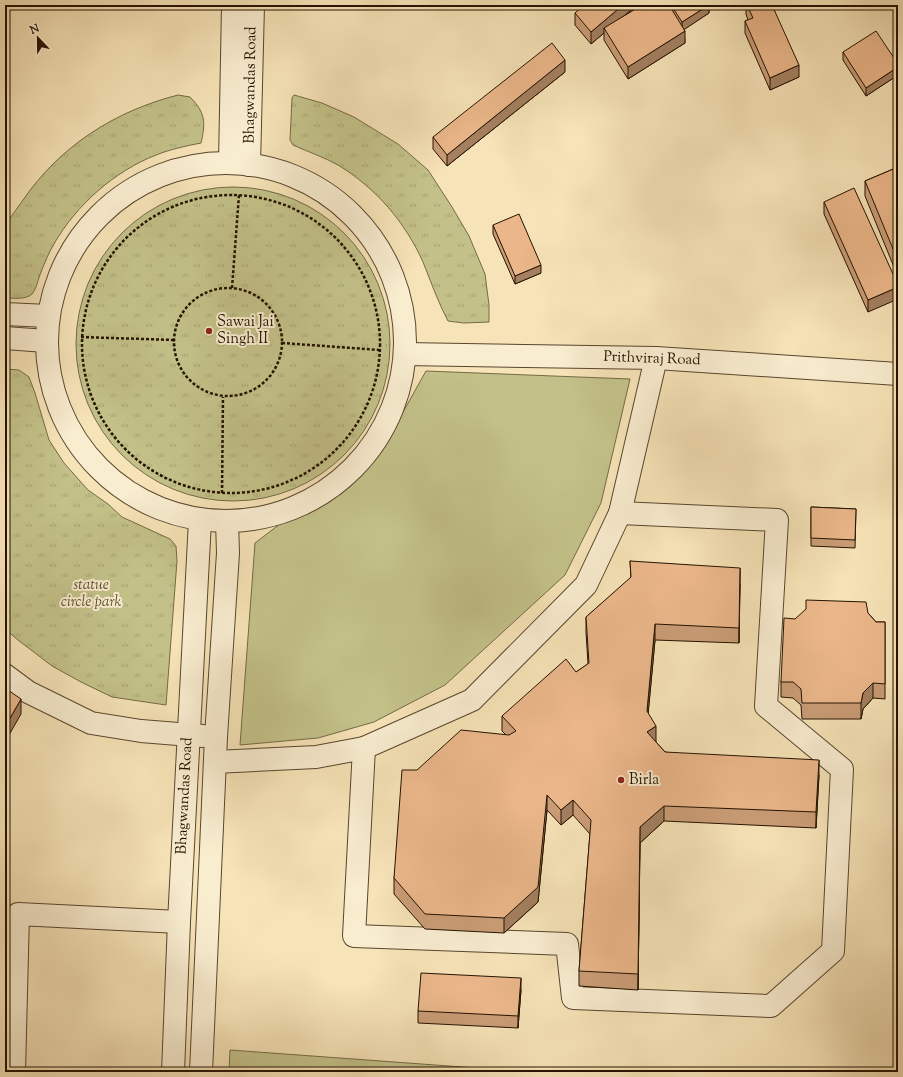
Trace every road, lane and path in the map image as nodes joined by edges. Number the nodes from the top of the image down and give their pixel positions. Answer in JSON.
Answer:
{"nodes":[{"id":1,"x":233,"y":5,"type":"edge"},
{"id":2,"x":253,"y":5,"type":"edge"},
{"id":3,"x":240,"y":164,"type":"junction"},
{"id":4,"x":239,"y":195,"type":"junction"},
{"id":5,"x":232,"y":288,"type":"junction"},
{"id":6,"x":5,"y":314,"type":"edge"},
{"id":7,"x":48,"y":316,"type":"junction"},
{"id":8,"x":81,"y":337,"type":"junction"},
{"id":9,"x":5,"y":338,"type":"edge"},
{"id":10,"x":174,"y":340,"type":"junction"},
{"id":11,"x":46,"y":341,"type":"junction"},
{"id":12,"x":282,"y":343,"type":"junction"},
{"id":13,"x":380,"y":350,"type":"junction"},
{"id":14,"x":405,"y":354,"type":"junction"},
{"id":15,"x":656,"y":358,"type":"junction"},
{"id":16,"x":898,"y":374,"type":"edge"},
{"id":17,"x":223,"y":397,"type":"junction"},
{"id":18,"x":222,"y":493,"type":"junction"},
{"id":19,"x":620,"y":513,"type":"junction"},
{"id":20,"x":200,"y":520,"type":"junction"},
{"id":21,"x":227,"y":521,"type":"junction"},
{"id":22,"x":5,"y":675,"type":"edge"},
{"id":23,"x":188,"y":736,"type":"junction"},
{"id":24,"x":216,"y":737,"type":"junction"},
{"id":25,"x":364,"y":748,"type":"junction"},
{"id":26,"x":215,"y":762,"type":"junction"},
{"id":27,"x":11,"y":914,"type":"edge"},
{"id":28,"x":179,"y":922,"type":"junction"},
{"id":29,"x":14,"y":1072,"type":"edge"},
{"id":30,"x":173,"y":1072,"type":"edge"},
{"id":31,"x":201,"y":1072,"type":"edge"}],
"edges":[{"from":1,"to":3,"type":"street","name":"Bhagwandas Road"},
{"from":2,"to":3,"type":"street","name":"Bhagwandas Road"},
{"from":3,"to":7,"type":"street"},
{"from":3,"to":14,"type":"street"},
{"from":4,"to":5,"type":"path"},
{"from":4,"to":8,"type":"path"},
{"from":4,"to":13,"type":"path"},
{"from":5,"to":10,"type":"path"},
{"from":5,"to":12,"type":"path"},
{"from":6,"to":7,"type":"street"},
{"from":7,"to":11,"type":"street"},
{"from":8,"to":10,"type":"path"},
{"from":8,"to":18,"type":"path"},
{"from":9,"to":11,"type":"street"},
{"from":10,"to":17,"type":"path"},
{"from":11,"to":20,"type":"street"},
{"from":12,"to":13,"type":"path"},
{"from":12,"to":17,"type":"path"},
{"from":13,"to":18,"type":"path"},
{"from":14,"to":15,"type":"street","name":"Prithviraj Road"},
{"from":14,"to":21,"type":"street"},
{"from":15,"to":16,"type":"street","name":"Prithviraj Road"},
{"from":15,"to":19,"type":"street"},
{"from":17,"to":18,"type":"path"},
{"from":19,"to":25,"type":"street"},
{"from":19,"to":25,"type":"street"},
{"from":20,"to":21,"type":"street"},
{"from":20,"to":23,"type":"street","name":"Bhagwandas Road"},
{"from":21,"to":24,"type":"street","name":"Bhagwandas Road"},
{"from":22,"to":23,"type":"street"},
{"from":23,"to":24,"type":"street"},
{"from":23,"to":28,"type":"street","name":"Bhagwandas Road"},
{"from":24,"to":26,"type":"street","name":"Bhagwandas Road"},
{"from":25,"to":26,"type":"street"},
{"from":26,"to":31,"type":"street","name":"Bhagwandas Road"},
{"from":27,"to":28,"type":"street"},
{"from":27,"to":29,"type":"street"},
{"from":28,"to":30,"type":"street","name":"Bhagwandas Road"}]}
